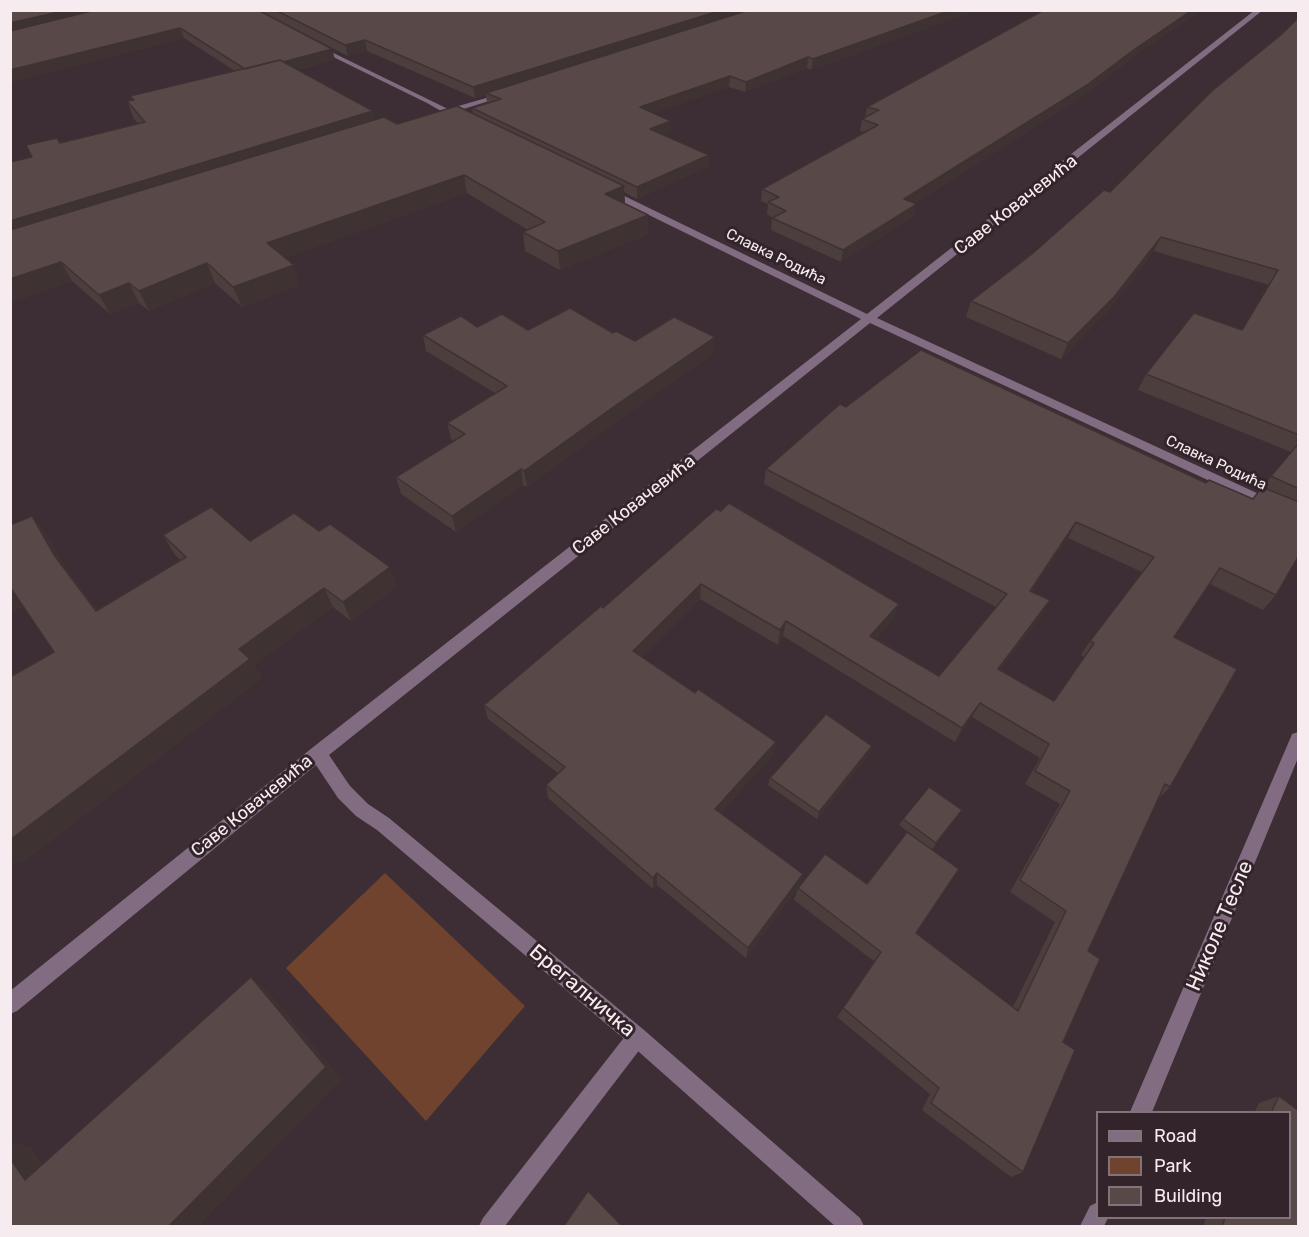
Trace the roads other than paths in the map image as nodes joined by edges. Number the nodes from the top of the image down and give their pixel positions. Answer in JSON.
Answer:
{"nodes":[{"id":1,"x":1260,"y":10,"type":"edge"},
{"id":2,"x":302,"y":40,"type":"edge"},
{"id":3,"x":517,"y":91,"type":"edge"},
{"id":4,"x":447,"y":112,"type":"junction"},
{"id":5,"x":430,"y":116,"type":"edge"},
{"id":6,"x":473,"y":126,"type":"edge"},
{"id":7,"x":598,"y":187,"type":"edge"},
{"id":8,"x":871,"y":319,"type":"junction"},
{"id":9,"x":1299,"y":517,"type":"edge"},
{"id":10,"x":1299,"y":739,"type":"edge"},
{"id":11,"x":318,"y":753,"type":"junction"},
{"id":12,"x":10,"y":1004,"type":"edge"},
{"id":13,"x":637,"y":1037,"type":"junction"},
{"id":14,"x":1142,"y":1111,"type":"edge"},
{"id":15,"x":491,"y":1227,"type":"edge"},
{"id":16,"x":852,"y":1227,"type":"edge"}],
"edges":[{"from":1,"to":8,"type":"street","name":"Саве Ковачевића"},
{"from":2,"to":4,"type":"street"},
{"from":3,"to":4,"type":"street"},
{"from":4,"to":5,"type":"street"},
{"from":4,"to":6,"type":"street"},
{"from":7,"to":8,"type":"street","name":"Славка Родића"},
{"from":8,"to":9,"type":"street","name":"Славка Родића"},
{"from":8,"to":11,"type":"street","name":"Саве Ковачевића"},
{"from":10,"to":14,"type":"street","name":"Николе Тесле"},
{"from":11,"to":12,"type":"street","name":"Саве Ковачевића"},
{"from":11,"to":13,"type":"street","name":"Брегалничка"},
{"from":13,"to":15,"type":"street"},
{"from":13,"to":16,"type":"street","name":"Брегалничка"}]}
